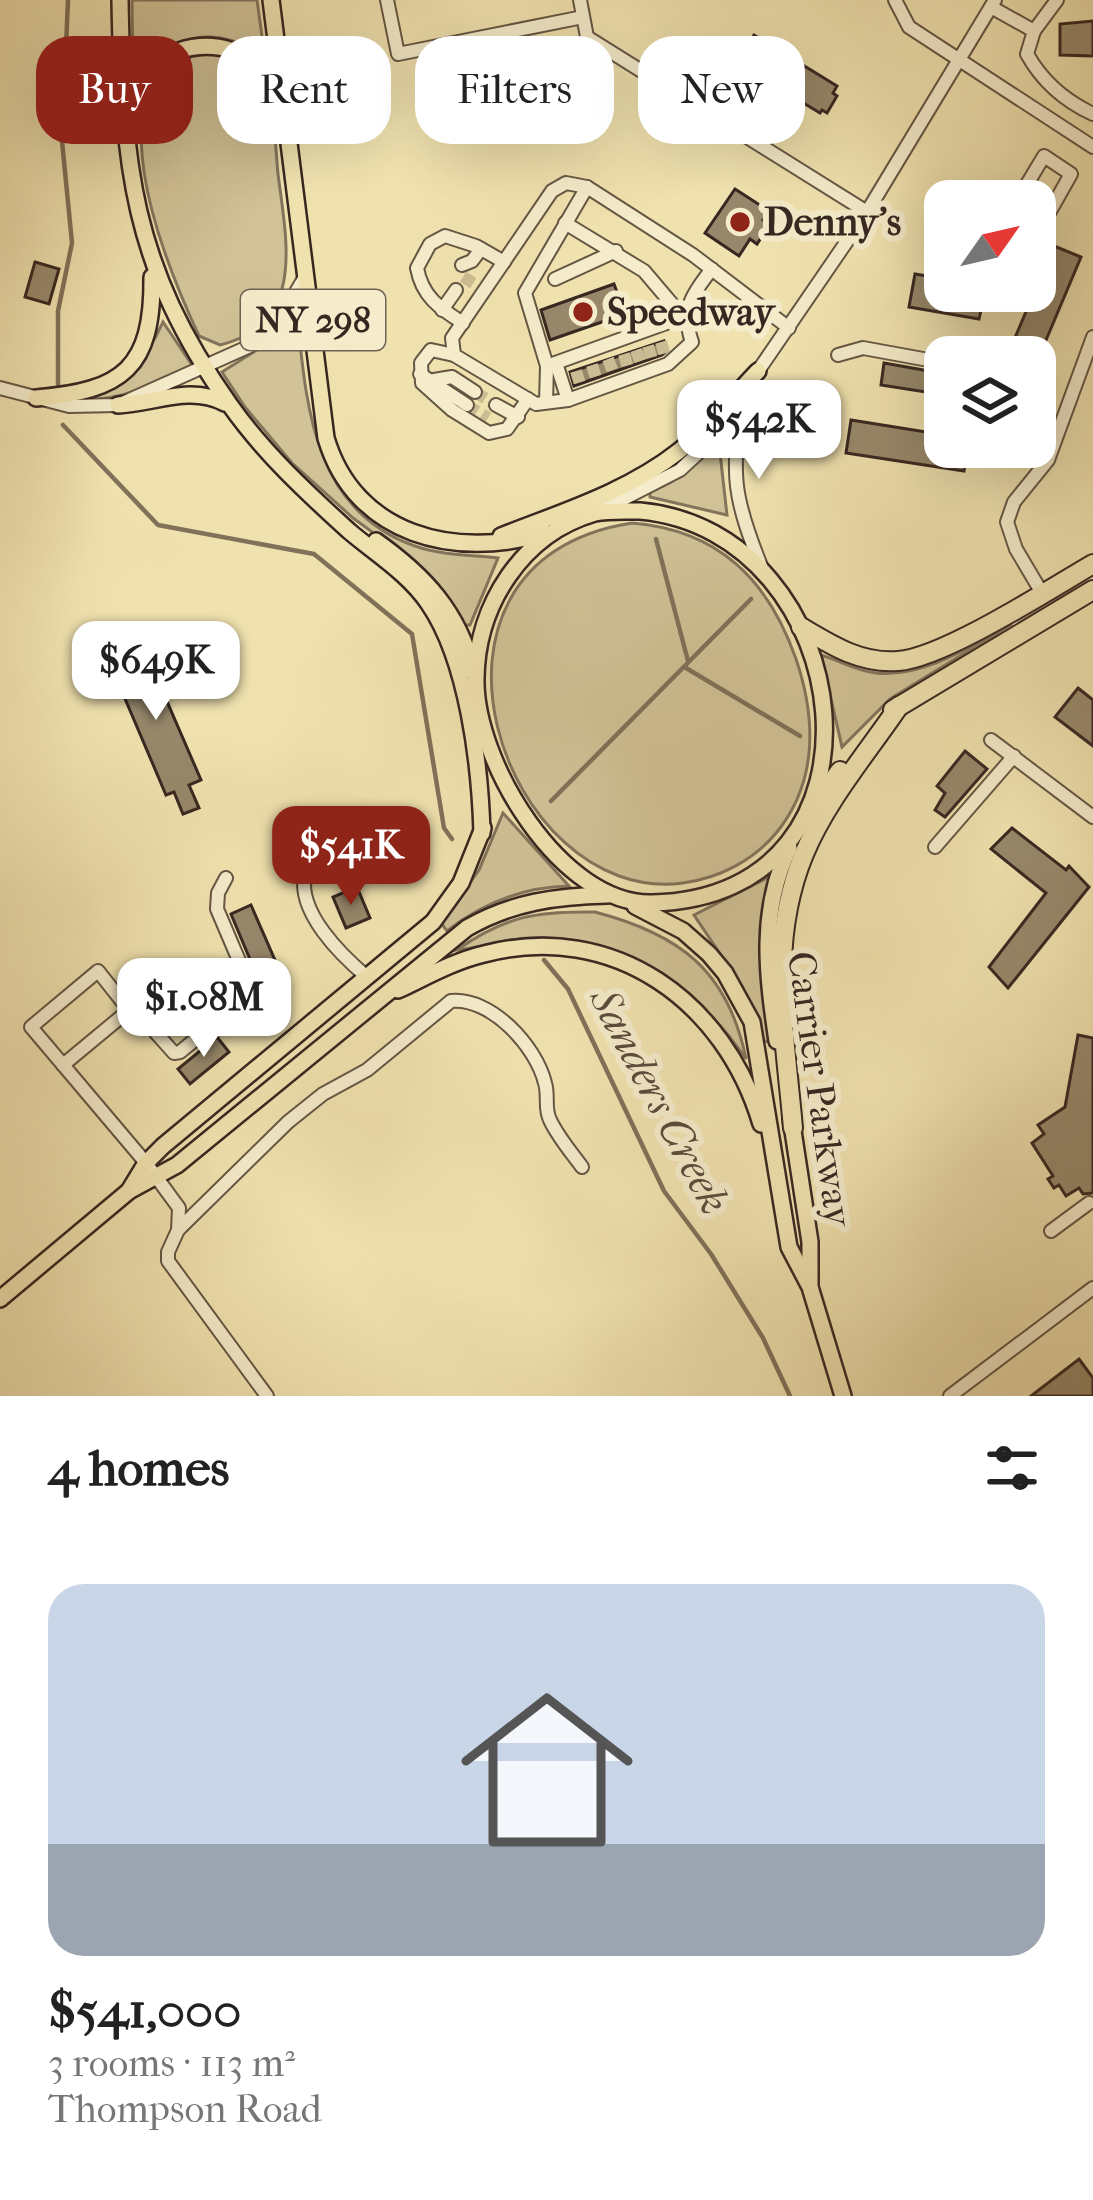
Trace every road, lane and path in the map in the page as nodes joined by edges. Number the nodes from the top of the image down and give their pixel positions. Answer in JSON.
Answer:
{"nodes":[{"id":1,"x":120,"y":0,"type":"edge"},
{"id":2,"x":271,"y":0,"type":"edge"},
{"id":3,"x":387,"y":0,"type":"edge"},
{"id":4,"x":580,"y":0,"type":"edge"},
{"id":5,"x":895,"y":0,"type":"edge"},
{"id":6,"x":1058,"y":0,"type":"edge"},
{"id":7,"x":993,"y":3,"type":"edge"},
{"id":8,"x":583,"y":17,"type":"junction"},
{"id":9,"x":1034,"y":32,"type":"junction"},
{"id":10,"x":121,"y":36,"type":"edge"},
{"id":11,"x":277,"y":36,"type":"edge"},
{"id":12,"x":959,"y":57,"type":"junction"},
{"id":13,"x":1093,"y":114,"type":"edge"},
{"id":14,"x":126,"y":144,"type":"edge"},
{"id":15,"x":292,"y":144,"type":"edge"},
{"id":16,"x":1093,"y":147,"type":"edge"},
{"id":17,"x":1030,"y":180,"type":"edge"},
{"id":18,"x":587,"y":187,"type":"junction"},
{"id":19,"x":1056,"y":201,"type":"edge"},
{"id":20,"x":867,"y":212,"type":"junction"},
{"id":21,"x":565,"y":223,"type":"junction"},
{"id":22,"x":482,"y":249,"type":"junction"},
{"id":23,"x":616,"y":251,"type":"junction"},
{"id":24,"x":152,"y":262,"type":"junction"},
{"id":25,"x":504,"y":262,"type":"junction"},
{"id":26,"x":469,"y":266,"type":"tunnel mouth"},
{"id":27,"x":712,"y":269,"type":"junction"},
{"id":28,"x":307,"y":274,"type":"junction"},
{"id":29,"x":555,"y":279,"type":"dead end"},
{"id":30,"x":458,"y":284,"type":"tunnel mouth"},
{"id":31,"x":442,"y":310,"type":"junction"},
{"id":32,"x":683,"y":317,"type":"junction"},
{"id":33,"x":463,"y":323,"type":"junction"},
{"id":34,"x":789,"y":328,"type":"junction"},
{"id":35,"x":1093,"y":337,"type":"edge"},
{"id":36,"x":644,"y":354,"type":"junction"},
{"id":37,"x":454,"y":355,"type":"junction"},
{"id":38,"x":838,"y":355,"type":"dead end"},
{"id":39,"x":924,"y":359,"type":"edge"},
{"id":40,"x":552,"y":364,"type":"junction"},
{"id":41,"x":610,"y":365,"type":"junction"},
{"id":42,"x":206,"y":366,"type":"junction"},
{"id":43,"x":594,"y":371,"type":"junction"},
{"id":44,"x":758,"y":371,"type":"junction"},
{"id":45,"x":578,"y":376,"type":"junction"},
{"id":46,"x":427,"y":377,"type":"junction"},
{"id":47,"x":0,"y":388,"type":"edge"},
{"id":48,"x":475,"y":392,"type":"tunnel mouth"},
{"id":49,"x":36,"y":398,"type":"junction"},
{"id":50,"x":528,"y":399,"type":"junction"},
{"id":51,"x":568,"y":400,"type":"junction"},
{"id":52,"x":741,"y":401,"type":"junction"},
{"id":53,"x":546,"y":402,"type":"junction"},
{"id":54,"x":118,"y":405,"type":"junction"},
{"id":55,"x":230,"y":405,"type":"junction"},
{"id":56,"x":467,"y":405,"type":"tunnel mouth"},
{"id":57,"x":496,"y":405,"type":"tunnel mouth"},
{"id":58,"x":518,"y":417,"type":"junction"},
{"id":59,"x":488,"y":418,"type":"tunnel mouth"},
{"id":60,"x":507,"y":429,"type":"junction"},
{"id":61,"x":308,"y":493,"type":"junction"},
{"id":62,"x":597,"y":512,"type":"junction"},
{"id":63,"x":565,"y":526,"type":"junction"},
{"id":64,"x":482,"y":543,"type":"junction"},
{"id":65,"x":1093,"y":564,"type":"edge"},
{"id":66,"x":761,"y":566,"type":"junction"},
{"id":67,"x":1093,"y":590,"type":"edge"},
{"id":68,"x":1042,"y":593,"type":"junction"},
{"id":69,"x":801,"y":627,"type":"junction"},
{"id":70,"x":476,"y":680,"type":"junction"},
{"id":71,"x":899,"y":706,"type":"junction"},
{"id":72,"x":485,"y":736,"type":"junction"},
{"id":73,"x":992,"y":740,"type":"dead end"},
{"id":74,"x":1014,"y":756,"type":"junction"},
{"id":75,"x":811,"y":811,"type":"junction"},
{"id":76,"x":1093,"y":817,"type":"edge"},
{"id":77,"x":482,"y":833,"type":"junction"},
{"id":78,"x":795,"y":834,"type":"junction"},
{"id":79,"x":935,"y":847,"type":"dead end"},
{"id":80,"x":330,"y":864,"type":"dead end"},
{"id":81,"x":226,"y":878,"type":"dead end"},
{"id":82,"x":608,"y":895,"type":"junction"},
{"id":83,"x":627,"y":902,"type":"junction"},
{"id":84,"x":367,"y":977,"type":"junction"},
{"id":85,"x":374,"y":1002,"type":"junction"},
{"id":86,"x":131,"y":1008,"type":"junction"},
{"id":87,"x":260,"y":1010,"type":"dead end"},
{"id":88,"x":63,"y":1065,"type":"junction"},
{"id":89,"x":793,"y":1128,"type":"junction"},
{"id":90,"x":146,"y":1162,"type":"junction"},
{"id":91,"x":582,"y":1167,"type":"dead end"},
{"id":92,"x":774,"y":1169,"type":"junction"},
{"id":93,"x":158,"y":1177,"type":"junction"},
{"id":94,"x":129,"y":1191,"type":"junction"},
{"id":95,"x":1089,"y":1203,"type":"dead end"},
{"id":96,"x":178,"y":1230,"type":"junction"},
{"id":97,"x":1051,"y":1231,"type":"dead end"},
{"id":98,"x":810,"y":1287,"type":"junction"},
{"id":99,"x":1093,"y":1288,"type":"edge"},
{"id":100,"x":0,"y":1299,"type":"edge"},
{"id":101,"x":268,"y":1396,"type":"edge"},
{"id":102,"x":843,"y":1396,"type":"edge"},
{"id":103,"x":950,"y":1396,"type":"edge"}],
"edges":[{"from":1,"to":10,"type":"main road","number":"NY 298"},
{"from":2,"to":11,"type":"main road","number":"NY 298"},
{"from":3,"to":8,"type":"street"},
{"from":4,"to":8,"type":"street"},
{"from":5,"to":12,"type":"street"},
{"from":6,"to":9,"type":"street"},
{"from":7,"to":9,"type":"street"},
{"from":7,"to":12,"type":"street"},
{"from":8,"to":20,"type":"street"},
{"from":9,"to":13,"type":"street"},
{"from":12,"to":16,"type":"street"},
{"from":12,"to":20,"type":"street"},
{"from":14,"to":24,"type":"main road","number":"NY 298"},
{"from":15,"to":28,"type":"main road","number":"NY 298"},
{"from":17,"to":19,"type":"street"},
{"from":18,"to":21,"type":"street"},
{"from":18,"to":25,"type":"street"},
{"from":18,"to":27,"type":"street"},
{"from":20,"to":34,"type":"street"},
{"from":21,"to":23,"type":"street"},
{"from":21,"to":40,"type":"street"},
{"from":22,"to":25,"type":"street"},
{"from":22,"to":26,"type":"street"},
{"from":22,"to":31,"type":"street"},
{"from":23,"to":29,"type":"street"},
{"from":23,"to":32,"type":"street"},
{"from":24,"to":42,"type":"main road","number":"NY 298"},
{"from":24,"to":49,"type":"main road"},
{"from":25,"to":33,"type":"street"},
{"from":27,"to":32,"type":"street"},
{"from":27,"to":34,"type":"street"},
{"from":28,"to":42,"type":"street"},
{"from":28,"to":64,"type":"main road","number":"NY 298"},
{"from":30,"to":31,"type":"street"},
{"from":31,"to":33,"type":"street"},
{"from":32,"to":36,"type":"street"},
{"from":32,"to":36,"type":"street"},
{"from":33,"to":37,"type":"street"},
{"from":34,"to":44,"type":"street"},
{"from":35,"to":68,"type":"street"},
{"from":36,"to":41,"type":"street"},
{"from":36,"to":41,"type":"street"},
{"from":37,"to":46,"type":"street"},
{"from":37,"to":50,"type":"street"},
{"from":38,"to":39,"type":"street"},
{"from":40,"to":45,"type":"street"},
{"from":40,"to":51,"type":"street"},
{"from":40,"to":53,"type":"street"},
{"from":41,"to":43,"type":"street"},
{"from":41,"to":43,"type":"street"},
{"from":42,"to":54,"type":"street"},
{"from":42,"to":55,"type":"main road","number":"NY 298"},
{"from":43,"to":45,"type":"street"},
{"from":43,"to":45,"type":"street"},
{"from":44,"to":52,"type":"street"},
{"from":44,"to":64,"type":"main road"},
{"from":45,"to":51,"type":"street"},
{"from":46,"to":48,"type":"street"},
{"from":46,"to":56,"type":"street"},
{"from":46,"to":60,"type":"street"},
{"from":47,"to":49,"type":"street"},
{"from":49,"to":54,"type":"street"},
{"from":50,"to":53,"type":"street"},
{"from":50,"to":58,"type":"street"},
{"from":51,"to":53,"type":"street"},
{"from":52,"to":62,"type":"street"},
{"from":52,"to":66,"type":"street"},
{"from":54,"to":55,"type":"main road"},
{"from":55,"to":61,"type":"main road","number":"NY 298"},
{"from":57,"to":58,"type":"street"},
{"from":58,"to":60,"type":"street"},
{"from":59,"to":60,"type":"street"},
{"from":61,"to":70,"type":"main road","number":"NY 298"},
{"from":61,"to":77,"type":"main road"},
{"from":62,"to":63,"type":"main road","number":"NY 298"},
{"from":62,"to":66,"type":"main road","number":"NY 298"},
{"from":63,"to":64,"type":"main road","number":"NY 298"},
{"from":63,"to":70,"type":"main road"},
{"from":65,"to":68,"type":"highway"},
{"from":66,"to":69,"type":"main road","number":"NY 298"},
{"from":67,"to":71,"type":"highway"},
{"from":68,"to":69,"type":"highway"},
{"from":69,"to":75,"type":"main road","number":"NY 298"},
{"from":70,"to":72,"type":"main road","number":"NY 298"},
{"from":71,"to":75,"type":"highway"},
{"from":71,"to":89,"type":"highway"},
{"from":72,"to":77,"type":"main road"},
{"from":72,"to":82,"type":"main road","number":"NY 298"},
{"from":73,"to":74,"type":"street"},
{"from":74,"to":76,"type":"street"},
{"from":74,"to":79,"type":"street"},
{"from":75,"to":78,"type":"main road","number":"NY 298"},
{"from":77,"to":84,"type":"main road"},
{"from":78,"to":83,"type":"main road"},
{"from":78,"to":89,"type":"main road","name":"Carrier Parkway","number":"NY 298"},
{"from":80,"to":84,"type":"street"},
{"from":81,"to":87,"type":"street"},
{"from":82,"to":83,"type":"main road","number":"NY 298"},
{"from":82,"to":85,"type":"main road"},
{"from":83,"to":92,"type":"main road","name":"Carrier Parkway","number":"NY 298"},
{"from":84,"to":90,"type":"main road"},
{"from":85,"to":92,"type":"main road"},
{"from":85,"to":93,"type":"main road"},
{"from":86,"to":86,"type":"street"},
{"from":86,"to":88,"type":"street"},
{"from":86,"to":88,"type":"street"},
{"from":88,"to":90,"type":"street"},
{"from":89,"to":98,"type":"main road","name":"Carrier Parkway","number":"NY 298"},
{"from":90,"to":93,"type":"street"},
{"from":90,"to":94,"type":"main road"},
{"from":91,"to":96,"type":"street"},
{"from":92,"to":98,"type":"main road","name":"Carrier Parkway","number":"NY 298"},
{"from":93,"to":94,"type":"main road"},
{"from":93,"to":96,"type":"street"},
{"from":94,"to":100,"type":"main road"},
{"from":95,"to":97,"type":"street"},
{"from":96,"to":101,"type":"street"},
{"from":98,"to":102,"type":"main road","name":"Carrier Parkway","number":"NY 298"},
{"from":99,"to":103,"type":"street"}]}
